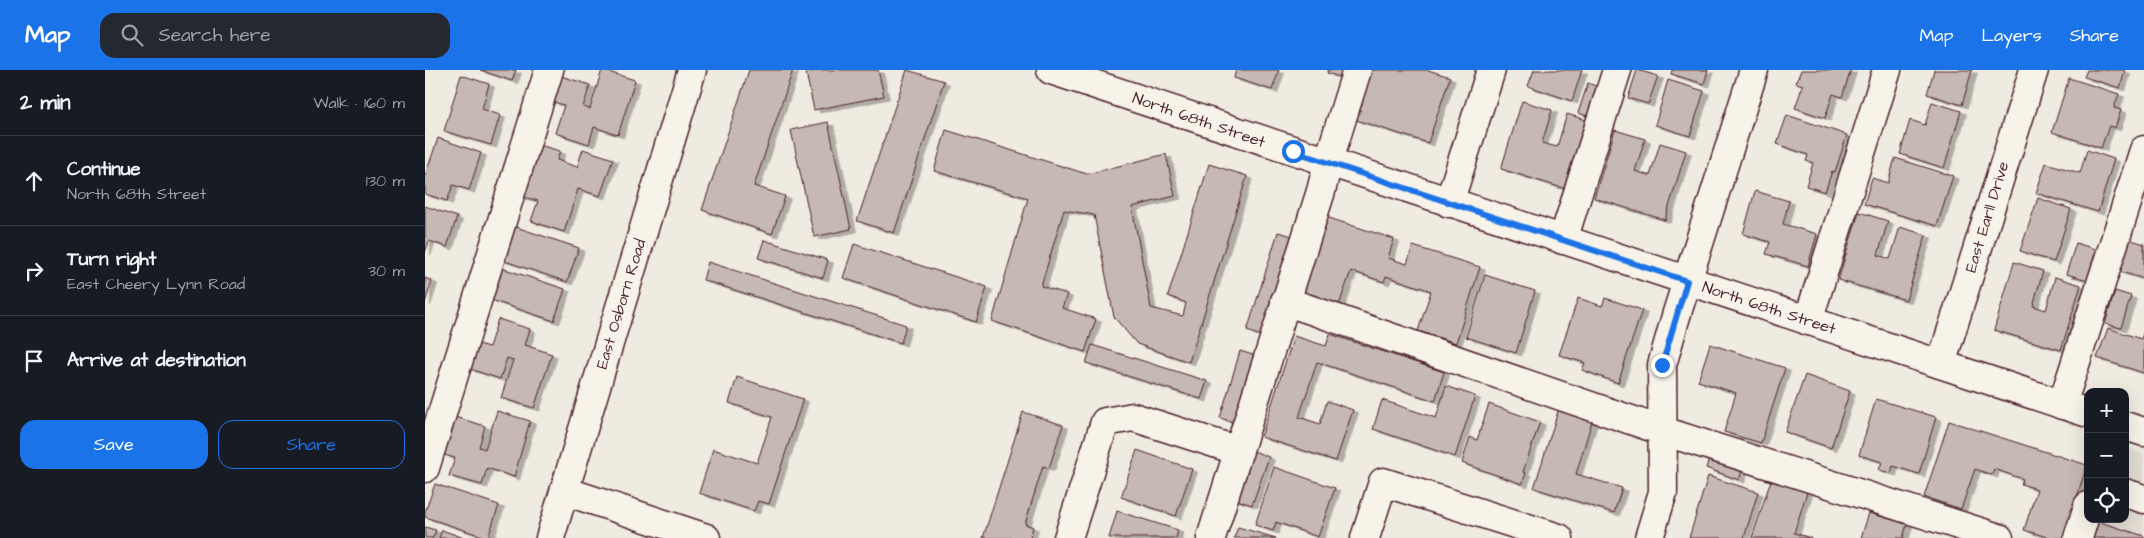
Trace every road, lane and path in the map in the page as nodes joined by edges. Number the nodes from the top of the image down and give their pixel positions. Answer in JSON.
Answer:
{"nodes":[{"id":1,"x":549,"y":70,"type":"edge"},
{"id":2,"x":692,"y":70,"type":"edge"},
{"id":3,"x":1051,"y":70,"type":"edge"},
{"id":4,"x":1357,"y":70,"type":"edge"},
{"id":5,"x":1491,"y":70,"type":"edge"},
{"id":6,"x":1617,"y":70,"type":"edge"},
{"id":7,"x":1754,"y":70,"type":"edge"},
{"id":8,"x":1887,"y":70,"type":"edge"},
{"id":9,"x":2034,"y":70,"type":"edge"},
{"id":10,"x":2144,"y":150,"type":"edge"},
{"id":11,"x":1327,"y":163,"type":"junction"},
{"id":12,"x":1449,"y":204,"type":"junction"},
{"id":13,"x":1563,"y":240,"type":"junction"},
{"id":14,"x":1687,"y":281,"type":"junction"},
{"id":15,"x":1285,"y":301,"type":"junction"},
{"id":16,"x":1808,"y":321,"type":"junction"},
{"id":17,"x":1941,"y":364,"type":"junction"},
{"id":18,"x":2062,"y":405,"type":"junction"},
{"id":19,"x":2084,"y":412,"type":"edge"},
{"id":20,"x":2129,"y":427,"type":"edge"},
{"id":21,"x":1663,"y":431,"type":"junction"},
{"id":22,"x":2144,"y":432,"type":"edge"},
{"id":23,"x":1239,"y":451,"type":"junction"},
{"id":24,"x":425,"y":468,"type":"edge"},
{"id":25,"x":565,"y":490,"type":"junction"},
{"id":26,"x":2129,"y":494,"type":"edge"},
{"id":27,"x":2144,"y":499,"type":"edge"},
{"id":28,"x":2084,"y":519,"type":"edge"},
{"id":29,"x":550,"y":538,"type":"edge"},
{"id":30,"x":706,"y":538,"type":"edge"},
{"id":31,"x":1068,"y":538,"type":"edge"},
{"id":32,"x":1211,"y":538,"type":"edge"},
{"id":33,"x":1365,"y":538,"type":"edge"},
{"id":34,"x":1559,"y":538,"type":"edge"},
{"id":35,"x":1649,"y":538,"type":"edge"},
{"id":36,"x":1999,"y":538,"type":"edge"},
{"id":37,"x":2078,"y":538,"type":"edge"}],
"edges":[{"from":1,"to":24,"type":"main road"},
{"from":2,"to":25,"type":"main road","name":"East Osborn Road"},
{"from":3,"to":11,"type":"main road","name":"North 68th Street"},
{"from":4,"to":11,"type":"main road"},
{"from":5,"to":12,"type":"main road"},
{"from":6,"to":13,"type":"main road"},
{"from":7,"to":14,"type":"main road"},
{"from":8,"to":16,"type":"main road"},
{"from":9,"to":17,"type":"main road","name":"East Earll Drive"},
{"from":10,"to":18,"type":"main road"},
{"from":11,"to":12,"type":"main road","name":"North 68th Street"},
{"from":11,"to":15,"type":"main road"},
{"from":12,"to":13,"type":"main road","name":"North 68th Street"},
{"from":13,"to":14,"type":"main road","name":"North 68th Street"},
{"from":14,"to":16,"type":"main road","name":"North 68th Street"},
{"from":14,"to":21,"type":"main road"},
{"from":15,"to":21,"type":"main road"},
{"from":15,"to":23,"type":"main road"},
{"from":16,"to":17,"type":"main road","name":"North 68th Street"},
{"from":17,"to":18,"type":"main road","name":"North 68th Street"},
{"from":18,"to":19,"type":"main road","name":"North 68th Street"},
{"from":20,"to":22,"type":"main road"},
{"from":21,"to":35,"type":"main road"},
{"from":21,"to":36,"type":"main road"},
{"from":23,"to":31,"type":"main road"},
{"from":23,"to":32,"type":"main road"},
{"from":25,"to":29,"type":"main road","name":"East Osborn Road"},
{"from":25,"to":30,"type":"main road"},
{"from":26,"to":27,"type":"main road"},
{"from":28,"to":37,"type":"main road"},
{"from":33,"to":34,"type":"main road"}]}
